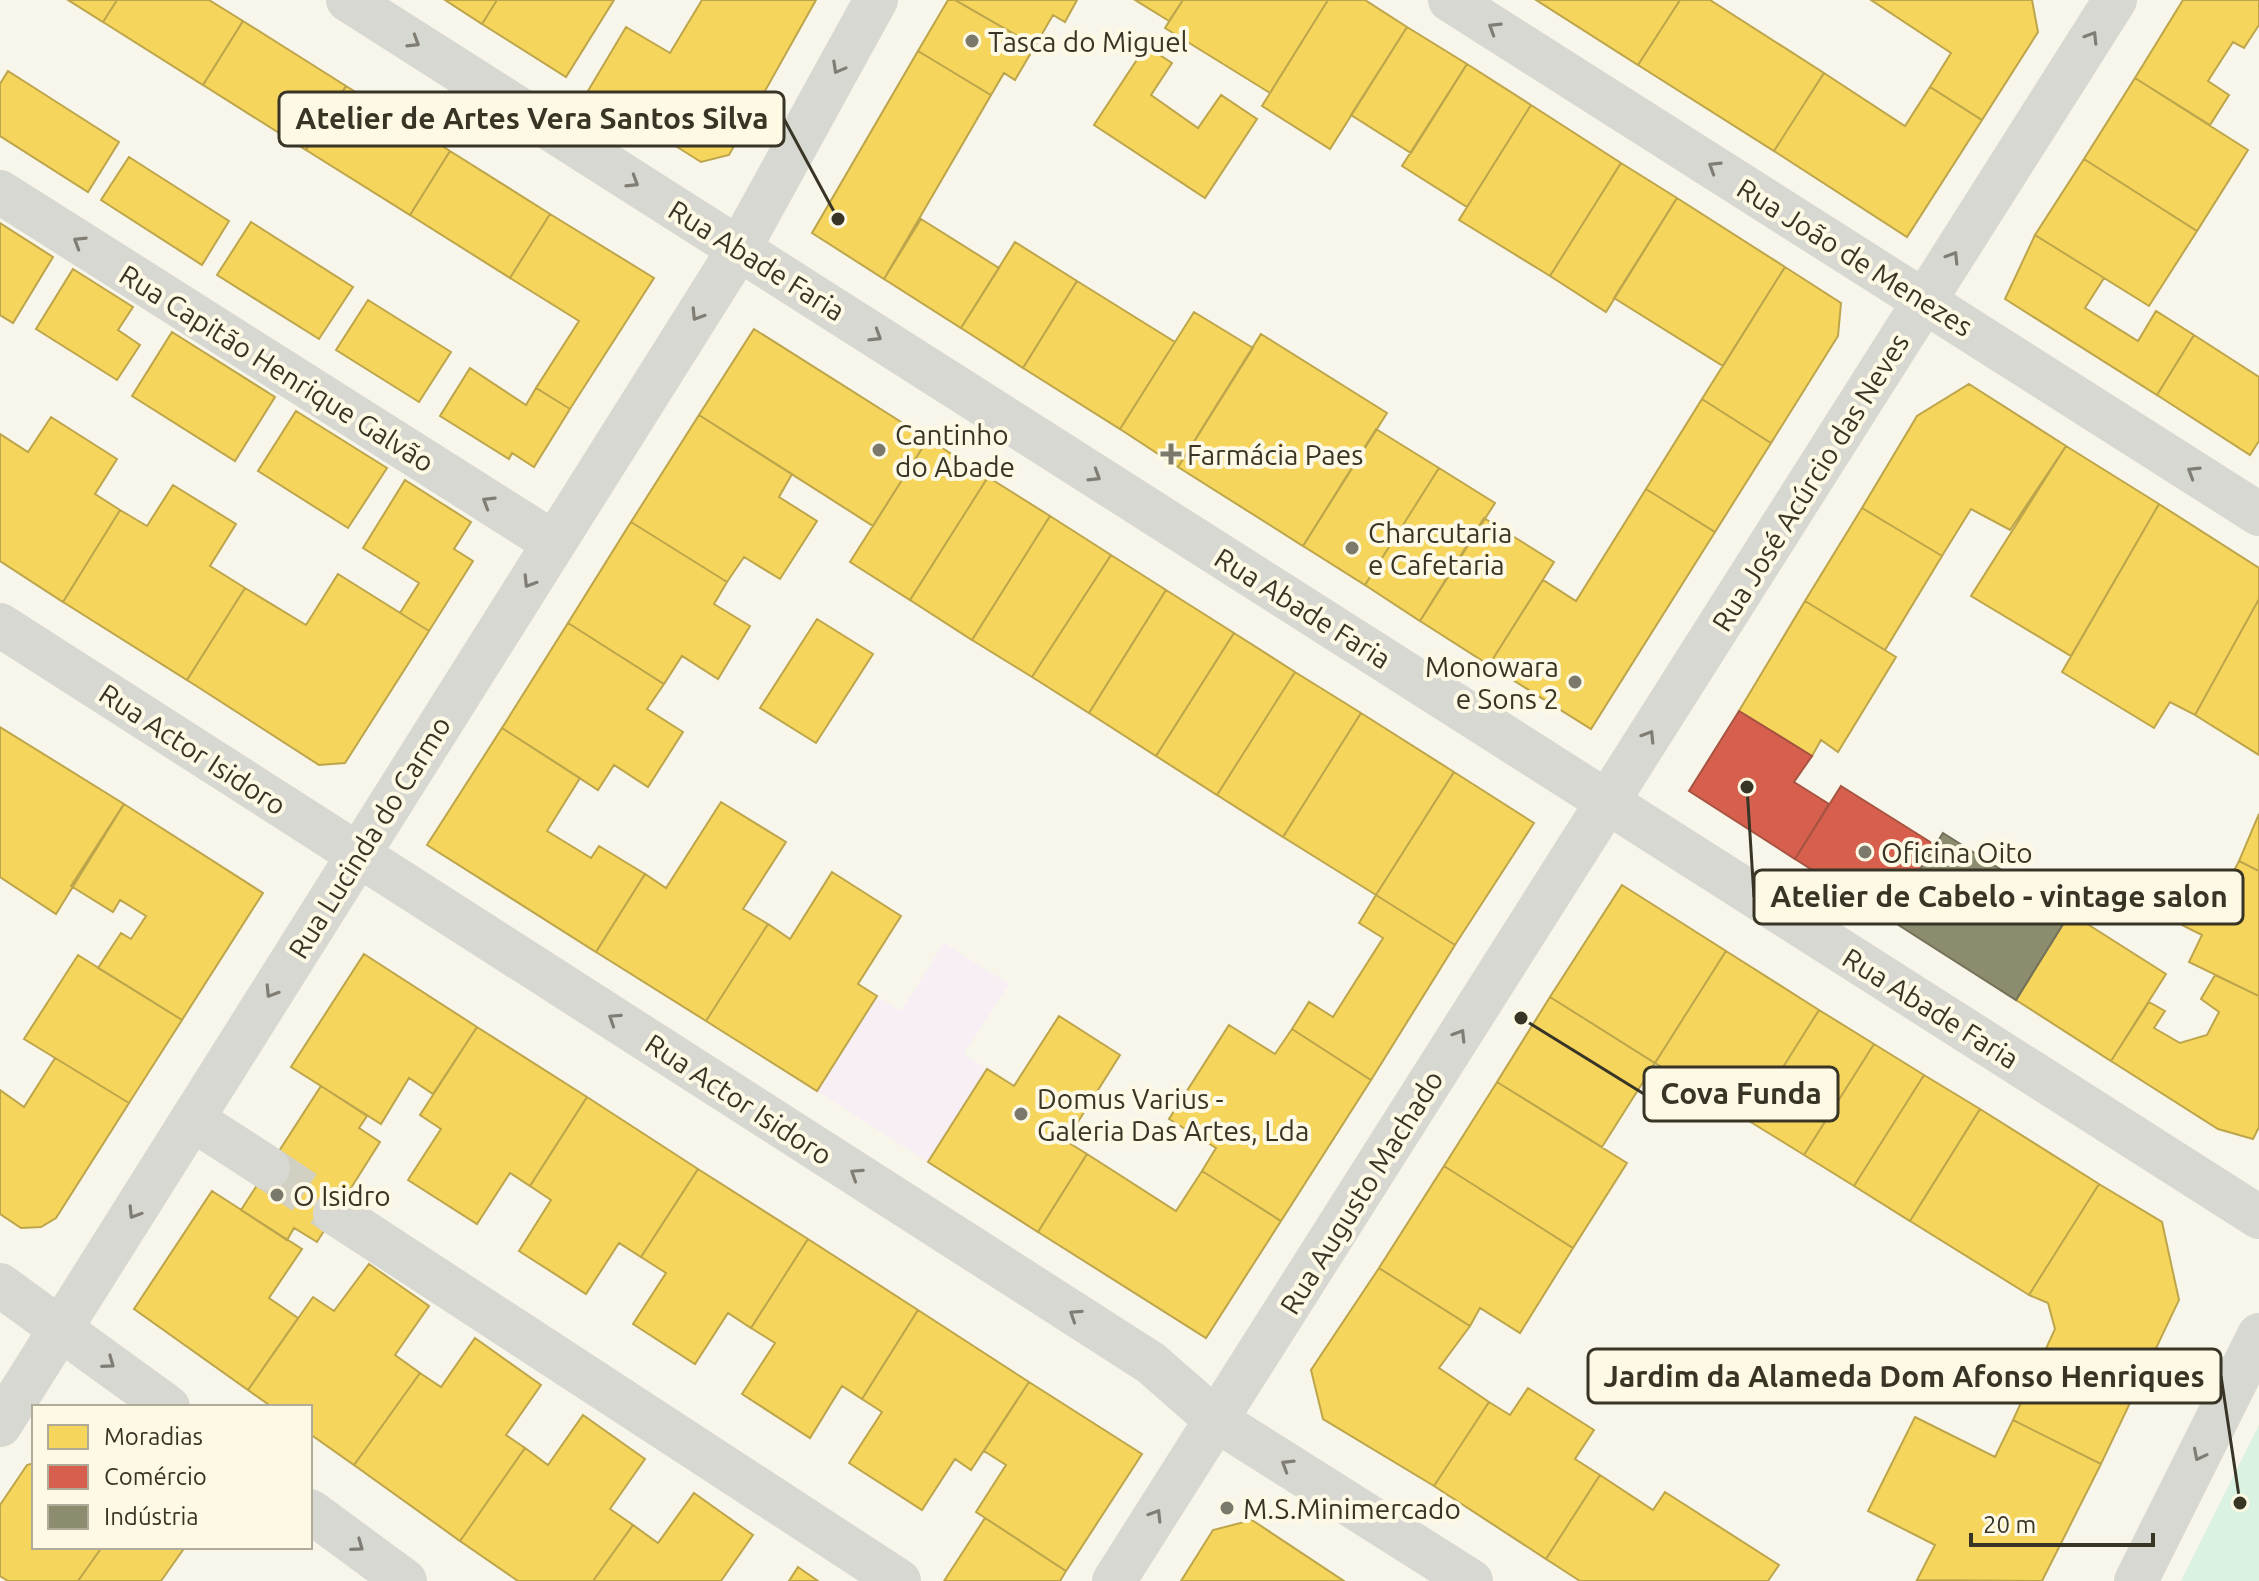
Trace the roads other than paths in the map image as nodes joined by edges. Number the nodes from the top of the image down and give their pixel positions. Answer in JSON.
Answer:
{"nodes":[{"id":1,"x":348,"y":0,"type":"edge"},
{"id":2,"x":876,"y":0,"type":"edge"},
{"id":3,"x":1450,"y":0,"type":"edge"},
{"id":4,"x":2115,"y":0,"type":"edge"},
{"id":5,"x":0,"y":192,"type":"edge"},
{"id":6,"x":739,"y":249,"type":"junction"},
{"id":7,"x":1925,"y":301,"type":"junction"},
{"id":8,"x":2259,"y":514,"type":"edge"},
{"id":9,"x":554,"y":543,"type":"junction"},
{"id":10,"x":0,"y":625,"type":"edge"},
{"id":11,"x":1607,"y":802,"type":"junction"},
{"id":12,"x":357,"y":855,"type":"junction"},
{"id":13,"x":192,"y":1119,"type":"junction"},
{"id":14,"x":268,"y":1168,"type":"tunnel mouth"},
{"id":15,"x":335,"y":1213,"type":"tunnel mouth"},
{"id":16,"x":2259,"y":1217,"type":"edge"},
{"id":17,"x":0,"y":1285,"type":"edge"},
{"id":18,"x":61,"y":1328,"type":"junction"},
{"id":19,"x":2259,"y":1335,"type":"edge"},
{"id":20,"x":165,"y":1405,"type":"edge"},
{"id":21,"x":1216,"y":1420,"type":"junction"},
{"id":22,"x":0,"y":1425,"type":"edge"},
{"id":23,"x":312,"y":1512,"type":"edge"},
{"id":24,"x":405,"y":1581,"type":"edge"},
{"id":25,"x":899,"y":1581,"type":"edge"},
{"id":26,"x":1114,"y":1581,"type":"edge"},
{"id":27,"x":1471,"y":1581,"type":"edge"},
{"id":28,"x":2136,"y":1581,"type":"edge"}],
"edges":[{"from":1,"to":6,"type":"street","name":"Rua Abade Faria","one_way":true},
{"from":2,"to":6,"type":"street","name":"Rua Lucinda do Carmo","one_way":true},
{"from":7,"to":3,"type":"street","name":"Rua João de Menezes","one_way":true},
{"from":7,"to":4,"type":"street","name":"Rua José Acúrcio das Neves","one_way":true},
{"from":9,"to":5,"type":"street","name":"Rua Capitão Henrique Galvão","one_way":true},
{"from":6,"to":9,"type":"street","name":"Rua Lucinda do Carmo","one_way":true},
{"from":6,"to":11,"type":"street","name":"Rua Abade Faria","one_way":true},
{"from":8,"to":7,"type":"street","name":"Rua João de Menezes","one_way":true},
{"from":11,"to":7,"type":"street","name":"Rua José Acúrcio das Neves","one_way":true},
{"from":9,"to":12,"type":"street","name":"Rua Lucinda do Carmo","one_way":true},
{"from":10,"to":12,"type":"street","name":"Rua Actor Isidoro"},
{"from":11,"to":16,"type":"street","name":"Rua Abade Faria"},
{"from":21,"to":11,"type":"street","name":"Rua Augusto Machado","one_way":true},
{"from":12,"to":13,"type":"street","name":"Rua Lucinda do Carmo","one_way":true},
{"from":21,"to":12,"type":"street","name":"Rua Actor Isidoro","one_way":true},
{"from":13,"to":14,"type":"street"},
{"from":13,"to":18,"type":"street","name":"Rua Lucinda do Carmo","one_way":true},
{"from":15,"to":25,"type":"street"},
{"from":17,"to":18,"type":"street"},
{"from":18,"to":20,"type":"street","one_way":true},
{"from":18,"to":22,"type":"street","name":"Rua Lucinda do Carmo"},
{"from":19,"to":28,"type":"street","one_way":true},
{"from":26,"to":21,"type":"street","name":"Rua Augusto Machado","one_way":true},
{"from":27,"to":21,"type":"street","name":"Rua Actor Isidoro","one_way":true},
{"from":23,"to":24,"type":"street","one_way":true}]}
